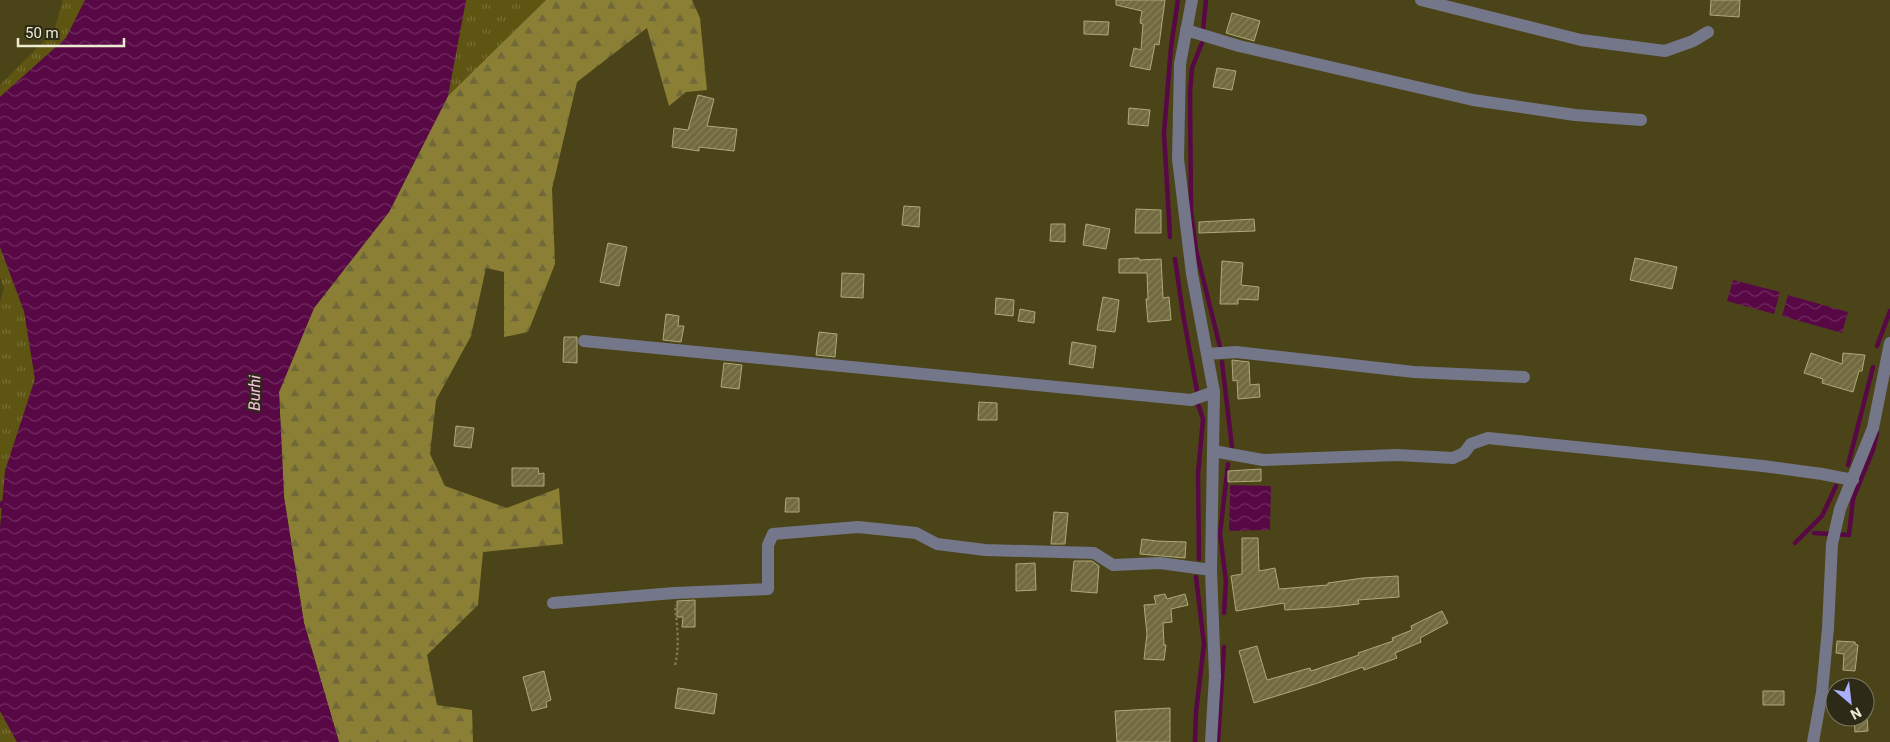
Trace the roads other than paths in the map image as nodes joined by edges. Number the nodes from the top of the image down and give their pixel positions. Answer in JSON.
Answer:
{"nodes":[{"id":1,"x":1192,"y":0,"type":"edge"},
{"id":2,"x":1422,"y":0,"type":"edge"},
{"id":3,"x":1186,"y":30,"type":"junction"},
{"id":4,"x":1708,"y":32,"type":"dead end"},
{"id":5,"x":1641,"y":120,"type":"dead end"},
{"id":6,"x":584,"y":341,"type":"dead end"},
{"id":7,"x":1890,"y":342,"type":"edge"},
{"id":8,"x":1207,"y":354,"type":"junction"},
{"id":9,"x":1524,"y":378,"type":"dead end"},
{"id":10,"x":1214,"y":392,"type":"junction"},
{"id":11,"x":1213,"y":451,"type":"junction"},
{"id":12,"x":1853,"y":480,"type":"junction"},
{"id":13,"x":1211,"y":570,"type":"junction"},
{"id":14,"x":553,"y":603,"type":"dead end"},
{"id":15,"x":1211,"y":742,"type":"edge"},
{"id":16,"x":1814,"y":742,"type":"edge"}],
"edges":[{"from":1,"to":3,"type":"street"},
{"from":2,"to":4,"type":"street"},
{"from":3,"to":5,"type":"street"},
{"from":3,"to":8,"type":"street"},
{"from":6,"to":10,"type":"street"},
{"from":7,"to":12,"type":"street"},
{"from":8,"to":9,"type":"street"},
{"from":8,"to":10,"type":"street"},
{"from":10,"to":11,"type":"street"},
{"from":11,"to":12,"type":"street"},
{"from":11,"to":13,"type":"street"},
{"from":12,"to":16,"type":"street"},
{"from":13,"to":14,"type":"street"},
{"from":13,"to":15,"type":"street"}]}
